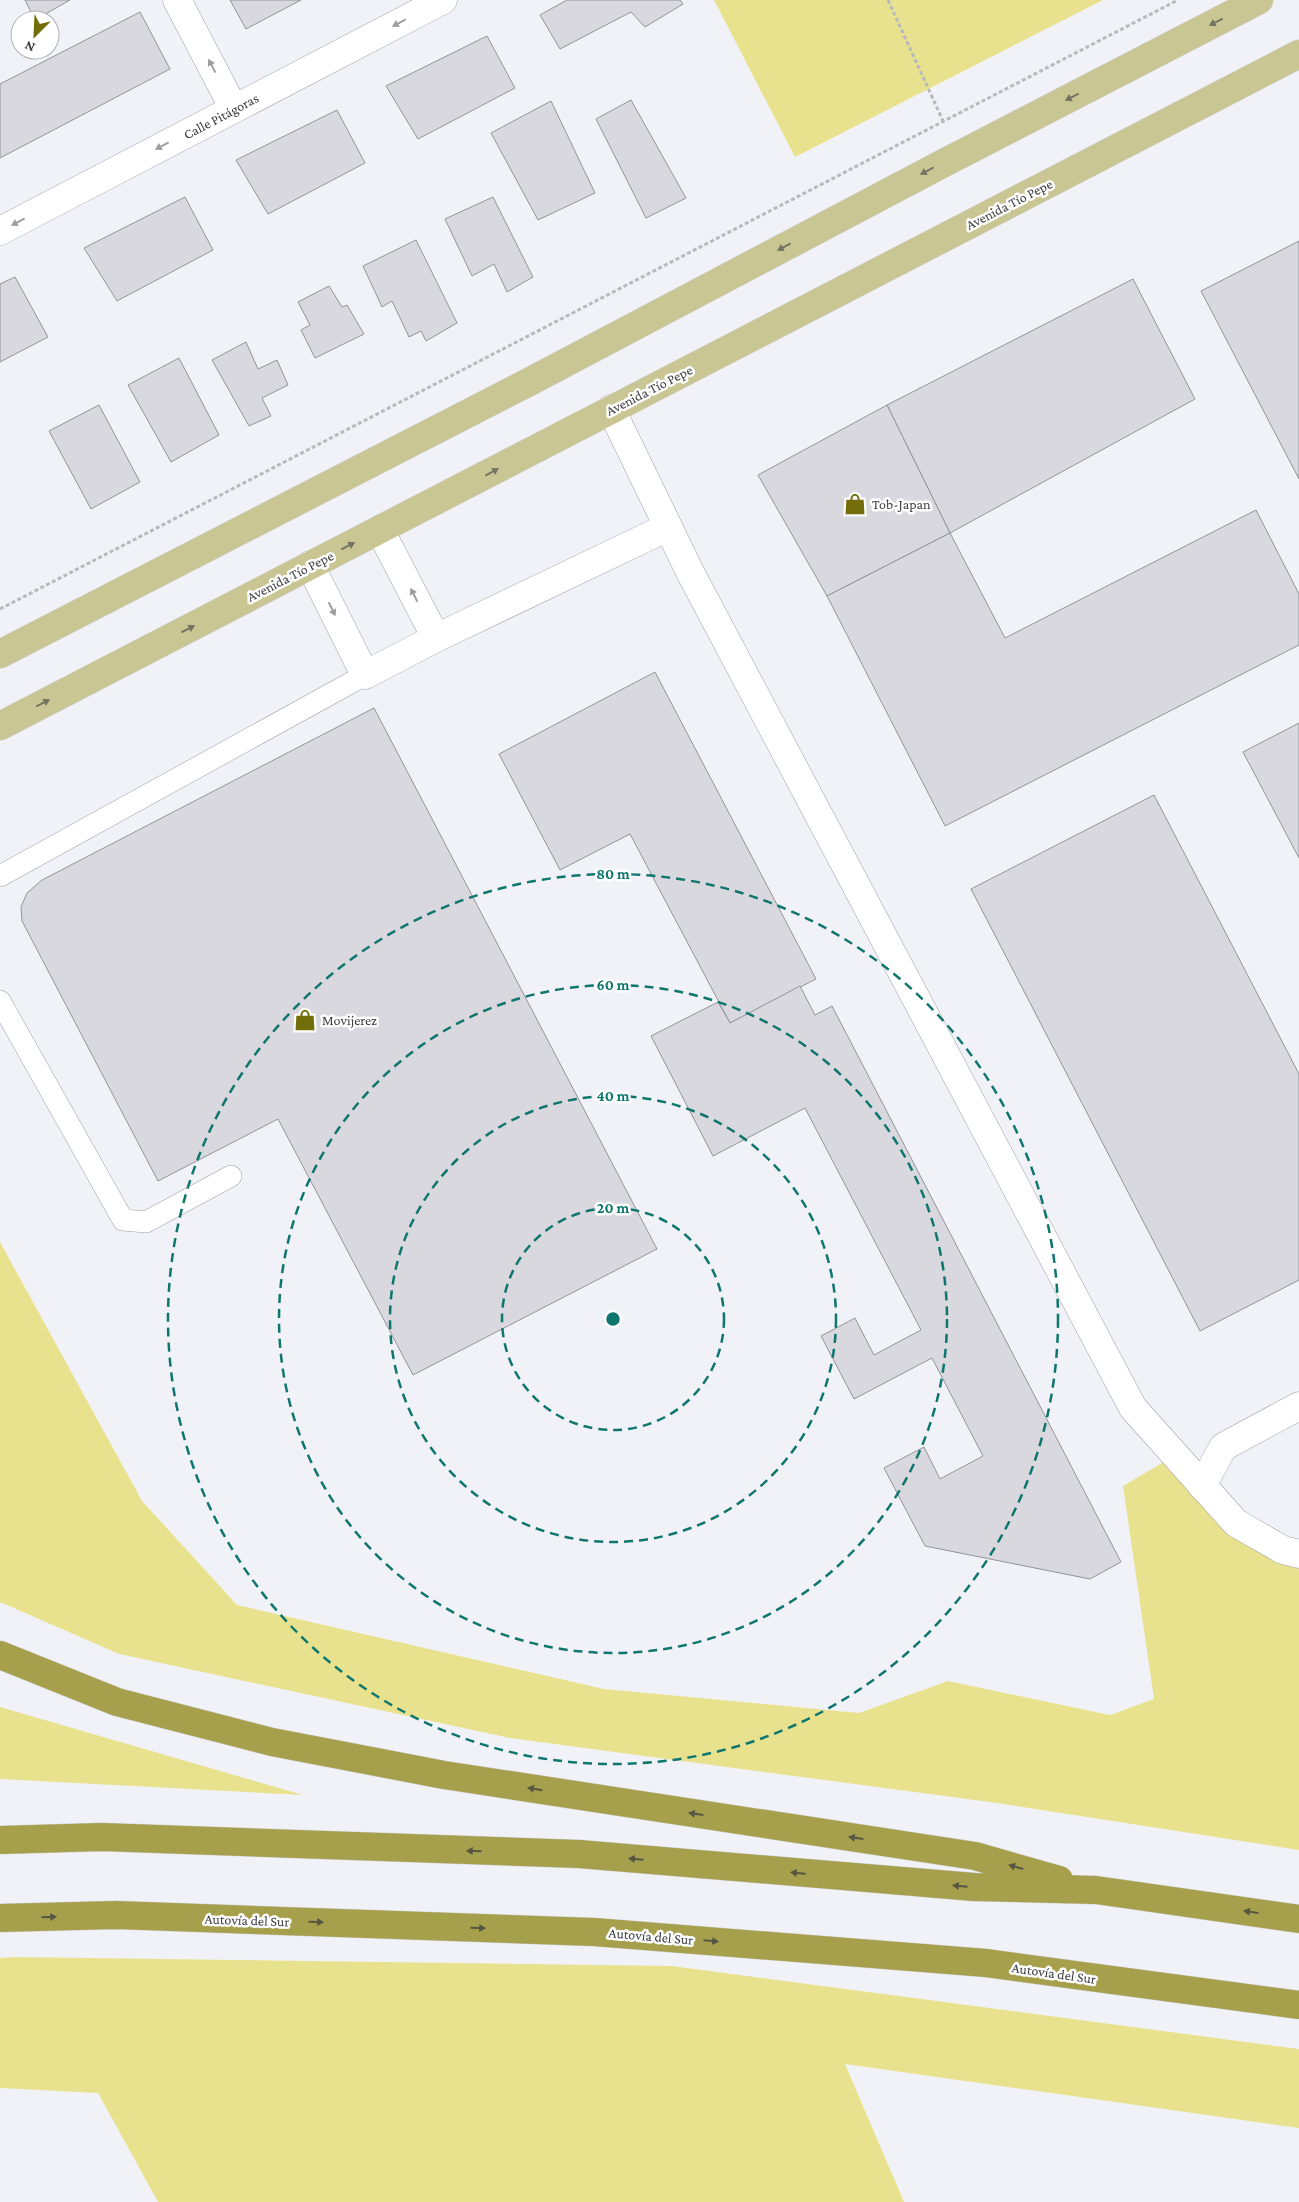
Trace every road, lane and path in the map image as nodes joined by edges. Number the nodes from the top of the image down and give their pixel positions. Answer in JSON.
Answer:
{"nodes":[{"id":1,"x":177,"y":0,"type":"edge"},
{"id":2,"x":443,"y":0,"type":"edge"},
{"id":3,"x":888,"y":0,"type":"edge"},
{"id":4,"x":1178,"y":0,"type":"edge"},
{"id":5,"x":1260,"y":0,"type":"edge"},
{"id":6,"x":1299,"y":54,"type":"edge"},
{"id":7,"x":234,"y":109,"type":"junction"},
{"id":8,"x":943,"y":121,"type":"junction"},
{"id":9,"x":0,"y":231,"type":"edge"},
{"id":10,"x":611,"y":409,"type":"junction"},
{"id":11,"x":668,"y":527,"type":"junction"},
{"id":12,"x":380,"y":530,"type":"junction"},
{"id":13,"x":310,"y":565,"type":"junction"},
{"id":14,"x":0,"y":609,"type":"edge"},
{"id":15,"x":436,"y":638,"type":"junction"},
{"id":16,"x":0,"y":654,"type":"edge"},
{"id":17,"x":365,"y":675,"type":"junction"},
{"id":18,"x":0,"y":726,"type":"edge"},
{"id":19,"x":0,"y":876,"type":"edge"},
{"id":20,"x":0,"y":1001,"type":"edge"},
{"id":21,"x":231,"y":1176,"type":"dead end"},
{"id":22,"x":1299,"y":1406,"type":"edge"},
{"id":23,"x":1202,"y":1486,"type":"junction"},
{"id":24,"x":1299,"y":1554,"type":"edge"},
{"id":25,"x":0,"y":1655,"type":"edge"},
{"id":26,"x":0,"y":1840,"type":"edge"},
{"id":27,"x":1096,"y":1890,"type":"junction"},
{"id":28,"x":0,"y":1918,"type":"edge"},
{"id":29,"x":1299,"y":1919,"type":"edge"},
{"id":30,"x":1299,"y":2005,"type":"edge"}],
"edges":[{"from":7,"to":1,"type":"street","one_way":true},
{"from":2,"to":7,"type":"street","name":"Calle Pitágoras","one_way":true},
{"from":3,"to":8,"type":"path"},
{"from":4,"to":8,"type":"path"},
{"from":5,"to":16,"type":"main road","one_way":true},
{"from":6,"to":10,"type":"main road","name":"Avenida Tío Pepe"},
{"from":7,"to":9,"type":"street","name":"Calle Pitágoras","one_way":true},
{"from":8,"to":14,"type":"path"},
{"from":10,"to":11,"type":"street"},
{"from":12,"to":10,"type":"main road","name":"Avenida Tío Pepe","one_way":true},
{"from":11,"to":15,"type":"street"},
{"from":11,"to":23,"type":"street"},
{"from":13,"to":12,"type":"main road","name":"Avenida Tío Pepe","one_way":true},
{"from":15,"to":12,"type":"street","one_way":true},
{"from":13,"to":17,"type":"street","one_way":true},
{"from":18,"to":13,"type":"main road","name":"Avenida Tío Pepe","one_way":true},
{"from":15,"to":17,"type":"street"},
{"from":17,"to":19,"type":"lane"},
{"from":20,"to":21,"type":"lane"},
{"from":22,"to":23,"type":"street"},
{"from":23,"to":24,"type":"street"},
{"from":27,"to":25,"type":"highway","one_way":true},
{"from":27,"to":26,"type":"highway","one_way":true},
{"from":29,"to":27,"type":"highway","one_way":true},
{"from":28,"to":30,"type":"highway","name":"Autovía del Sur","one_way":true}]}
